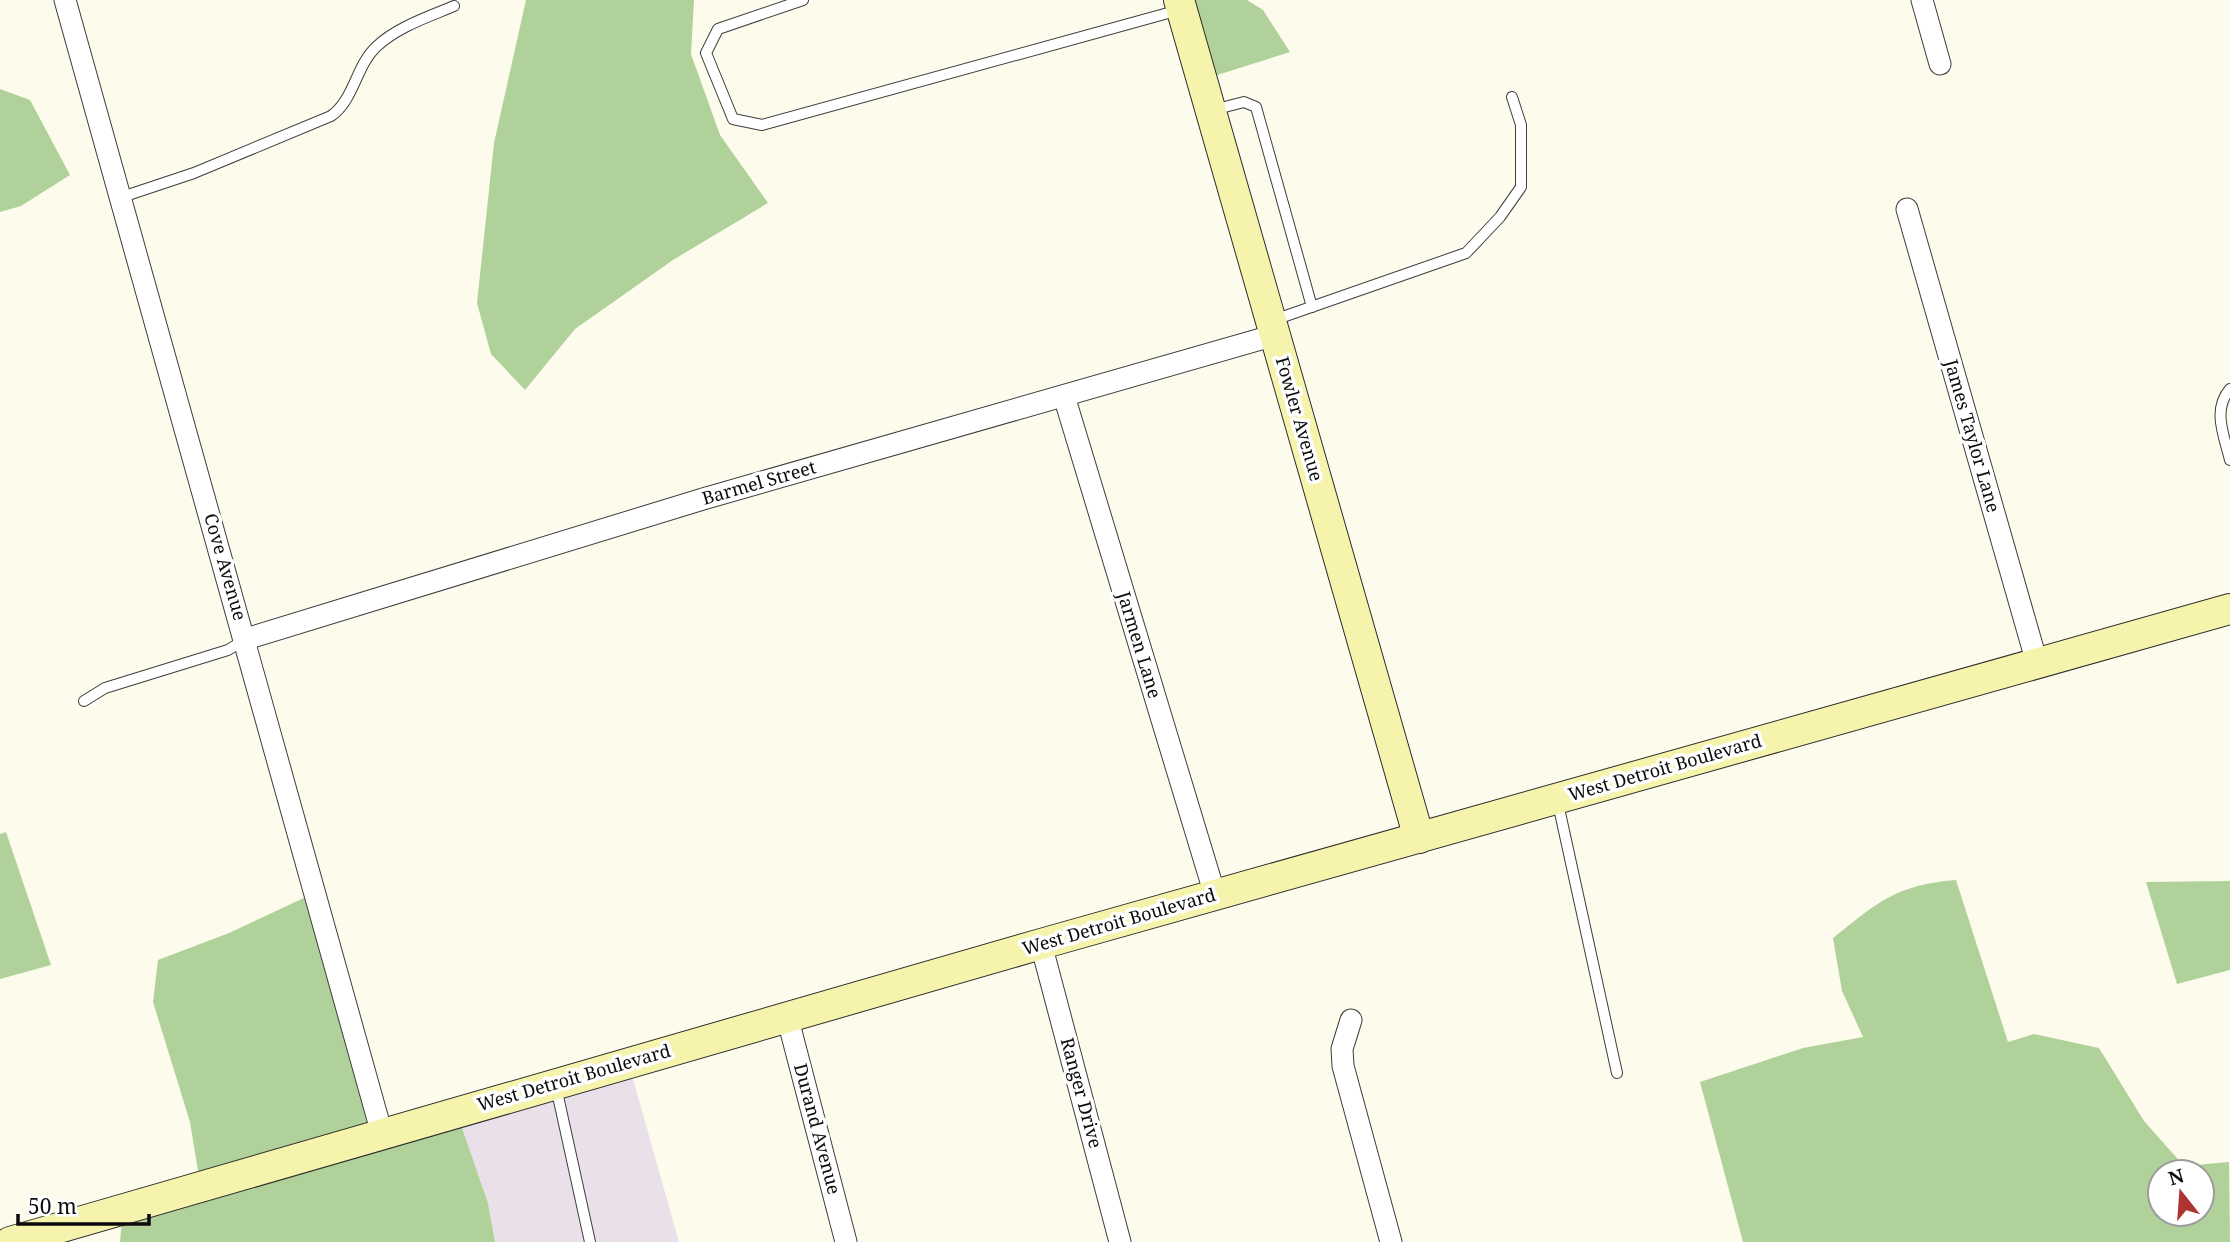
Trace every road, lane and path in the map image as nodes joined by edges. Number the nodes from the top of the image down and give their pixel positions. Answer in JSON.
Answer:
{"nodes":[{"id":1,"x":65,"y":0,"type":"edge"},
{"id":2,"x":803,"y":0,"type":"edge"},
{"id":3,"x":1922,"y":0,"type":"edge"},
{"id":4,"x":1181,"y":5,"type":"edge"},
{"id":5,"x":454,"y":6,"type":"dead end"},
{"id":6,"x":1940,"y":64,"type":"dead end"},
{"id":7,"x":1512,"y":97,"type":"dead end"},
{"id":8,"x":1211,"y":110,"type":"junction"},
{"id":9,"x":122,"y":197,"type":"junction"},
{"id":10,"x":1907,"y":209,"type":"dead end"},
{"id":11,"x":1312,"y":307,"type":"junction"},
{"id":12,"x":1273,"y":328,"type":"junction"},
{"id":13,"x":2230,"y":389,"type":"edge"},
{"id":14,"x":1064,"y":396,"type":"junction"},
{"id":15,"x":2230,"y":460,"type":"edge"},
{"id":16,"x":2230,"y":609,"type":"edge"},
{"id":17,"x":246,"y":639,"type":"junction"},
{"id":18,"x":2037,"y":663,"type":"junction"},
{"id":19,"x":84,"y":701,"type":"dead end"},
{"id":20,"x":1557,"y":799,"type":"junction"},
{"id":21,"x":1419,"y":838,"type":"junction"},
{"id":22,"x":1214,"y":895,"type":"junction"},
{"id":23,"x":1041,"y":944,"type":"junction"},
{"id":24,"x":787,"y":1016,"type":"junction"},
{"id":25,"x":1351,"y":1020,"type":"dead end"},
{"id":26,"x":1617,"y":1073,"type":"dead end"},
{"id":27,"x":555,"y":1084,"type":"junction"},
{"id":28,"x":382,"y":1134,"type":"junction"},
{"id":29,"x":10,"y":1242,"type":"edge"},
{"id":30,"x":590,"y":1242,"type":"edge"},
{"id":31,"x":846,"y":1242,"type":"edge"},
{"id":32,"x":1120,"y":1242,"type":"edge"},
{"id":33,"x":1391,"y":1242,"type":"edge"}],
"edges":[{"from":1,"to":9,"type":"street","name":"Cove Avenue"},
{"from":2,"to":4,"type":"lane"},
{"from":3,"to":6,"type":"street"},
{"from":4,"to":8,"type":"street","name":"Fowler Avenue"},
{"from":5,"to":9,"type":"lane"},
{"from":7,"to":11,"type":"lane"},
{"from":8,"to":11,"type":"lane"},
{"from":8,"to":12,"type":"street","name":"Fowler Avenue"},
{"from":9,"to":17,"type":"street","name":"Cove Avenue"},
{"from":10,"to":18,"type":"street","name":"James Taylor Lane"},
{"from":11,"to":12,"type":"lane"},
{"from":12,"to":14,"type":"street","name":"Barmel Street"},
{"from":12,"to":21,"type":"street","name":"Fowler Avenue"},
{"from":13,"to":15,"type":"lane"},
{"from":14,"to":17,"type":"street","name":"Barmel Street"},
{"from":14,"to":22,"type":"street","name":"Jarmen Lane"},
{"from":16,"to":18,"type":"street","name":"West Detroit Boulevard"},
{"from":17,"to":19,"type":"lane"},
{"from":17,"to":28,"type":"street","name":"Cove Avenue"},
{"from":18,"to":20,"type":"street","name":"West Detroit Boulevard"},
{"from":20,"to":21,"type":"street","name":"West Detroit Boulevard"},
{"from":20,"to":26,"type":"lane"},
{"from":21,"to":22,"type":"street","name":"West Detroit Boulevard"},
{"from":22,"to":23,"type":"street","name":"West Detroit Boulevard"},
{"from":23,"to":24,"type":"street","name":"West Detroit Boulevard"},
{"from":23,"to":32,"type":"street","name":"Ranger Drive"},
{"from":24,"to":27,"type":"street","name":"West Detroit Boulevard"},
{"from":24,"to":31,"type":"street","name":"Durand Avenue"},
{"from":25,"to":33,"type":"street"},
{"from":27,"to":28,"type":"street","name":"West Detroit Boulevard"},
{"from":27,"to":30,"type":"lane"},
{"from":28,"to":29,"type":"street","name":"West Detroit Boulevard"}]}
